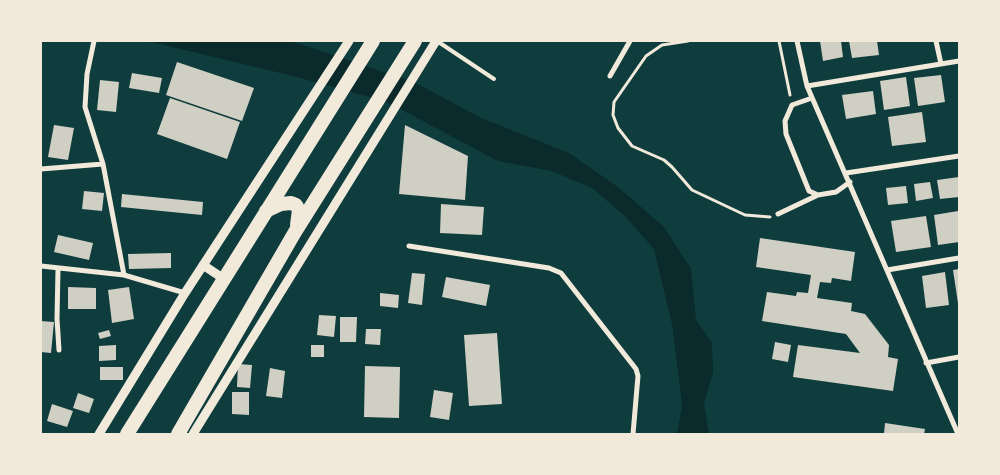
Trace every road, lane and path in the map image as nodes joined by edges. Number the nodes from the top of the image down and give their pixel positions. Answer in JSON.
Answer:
{"nodes":[{"id":1,"x":94,"y":41,"type":"edge"},
{"id":2,"x":349,"y":41,"type":"edge"},
{"id":3,"x":373,"y":41,"type":"edge"},
{"id":4,"x":436,"y":41,"type":"edge"},
{"id":5,"x":630,"y":41,"type":"edge"},
{"id":6,"x":688,"y":41,"type":"edge"},
{"id":7,"x":779,"y":41,"type":"edge"},
{"id":8,"x":797,"y":41,"type":"edge"},
{"id":9,"x":936,"y":41,"type":"edge"},
{"id":10,"x":411,"y":47,"type":"edge"},
{"id":11,"x":959,"y":61,"type":"edge"},
{"id":12,"x":941,"y":64,"type":"junction"},
{"id":13,"x":610,"y":76,"type":"dead end"},
{"id":14,"x":494,"y":79,"type":"dead end"},
{"id":15,"x":807,"y":86,"type":"junction"},
{"id":16,"x":812,"y":98,"type":"junction"},
{"id":17,"x":792,"y":105,"type":"junction"},
{"id":18,"x":959,"y":156,"type":"edge"},
{"id":19,"x":104,"y":164,"type":"junction"},
{"id":20,"x":41,"y":169,"type":"edge"},
{"id":21,"x":846,"y":173,"type":"junction"},
{"id":22,"x":850,"y":182,"type":"junction"},
{"id":23,"x":818,"y":195,"type":"junction"},
{"id":24,"x":266,"y":212,"type":"junction"},
{"id":25,"x":778,"y":214,"type":"joint"},
{"id":26,"x":295,"y":232,"type":"junction"},
{"id":27,"x":409,"y":246,"type":"dead end"},
{"id":28,"x":959,"y":258,"type":"edge"},
{"id":29,"x":41,"y":266,"type":"edge"},
{"id":30,"x":203,"y":266,"type":"junction"},
{"id":31,"x":58,"y":269,"type":"junction"},
{"id":32,"x":887,"y":270,"type":"junction"},
{"id":33,"x":124,"y":275,"type":"junction"},
{"id":34,"x":224,"y":279,"type":"junction"},
{"id":35,"x":185,"y":293,"type":"junction"},
{"id":36,"x":59,"y":350,"type":"dead end"},
{"id":37,"x":959,"y":357,"type":"edge"},
{"id":38,"x":926,"y":362,"type":"junction"},
{"id":39,"x":100,"y":434,"type":"edge"},
{"id":40,"x":127,"y":434,"type":"edge"},
{"id":41,"x":178,"y":434,"type":"edge"},
{"id":42,"x":193,"y":434,"type":"edge"},
{"id":43,"x":632,"y":434,"type":"edge"},
{"id":44,"x":958,"y":434,"type":"edge"}],
"edges":[{"from":1,"to":19,"type":"street"},
{"from":2,"to":30,"type":"street"},
{"from":3,"to":24,"type":"highway"},
{"from":4,"to":14,"type":"lane"},
{"from":4,"to":42,"type":"street"},
{"from":5,"to":13,"type":"street"},
{"from":6,"to":25,"type":"path"},
{"from":7,"to":17,"type":"path"},
{"from":8,"to":15,"type":"street"},
{"from":9,"to":12,"type":"street"},
{"from":10,"to":26,"type":"highway"},
{"from":11,"to":12,"type":"street"},
{"from":12,"to":15,"type":"street"},
{"from":15,"to":16,"type":"street"},
{"from":16,"to":17,"type":"street"},
{"from":16,"to":21,"type":"street"},
{"from":17,"to":23,"type":"street"},
{"from":18,"to":21,"type":"street"},
{"from":19,"to":20,"type":"street"},
{"from":19,"to":33,"type":"street"},
{"from":21,"to":22,"type":"street"},
{"from":22,"to":23,"type":"street"},
{"from":22,"to":32,"type":"street"},
{"from":23,"to":25,"type":"street"},
{"from":24,"to":26,"type":"highway"},
{"from":24,"to":34,"type":"highway"},
{"from":26,"to":41,"type":"highway"},
{"from":27,"to":43,"type":"street"},
{"from":28,"to":32,"type":"street"},
{"from":29,"to":31,"type":"street"},
{"from":30,"to":34,"type":"street"},
{"from":30,"to":35,"type":"street"},
{"from":31,"to":33,"type":"street"},
{"from":31,"to":36,"type":"street"},
{"from":32,"to":38,"type":"street"},
{"from":33,"to":35,"type":"street"},
{"from":34,"to":40,"type":"highway"},
{"from":35,"to":39,"type":"street"},
{"from":37,"to":38,"type":"street"},
{"from":38,"to":44,"type":"street"}]}
